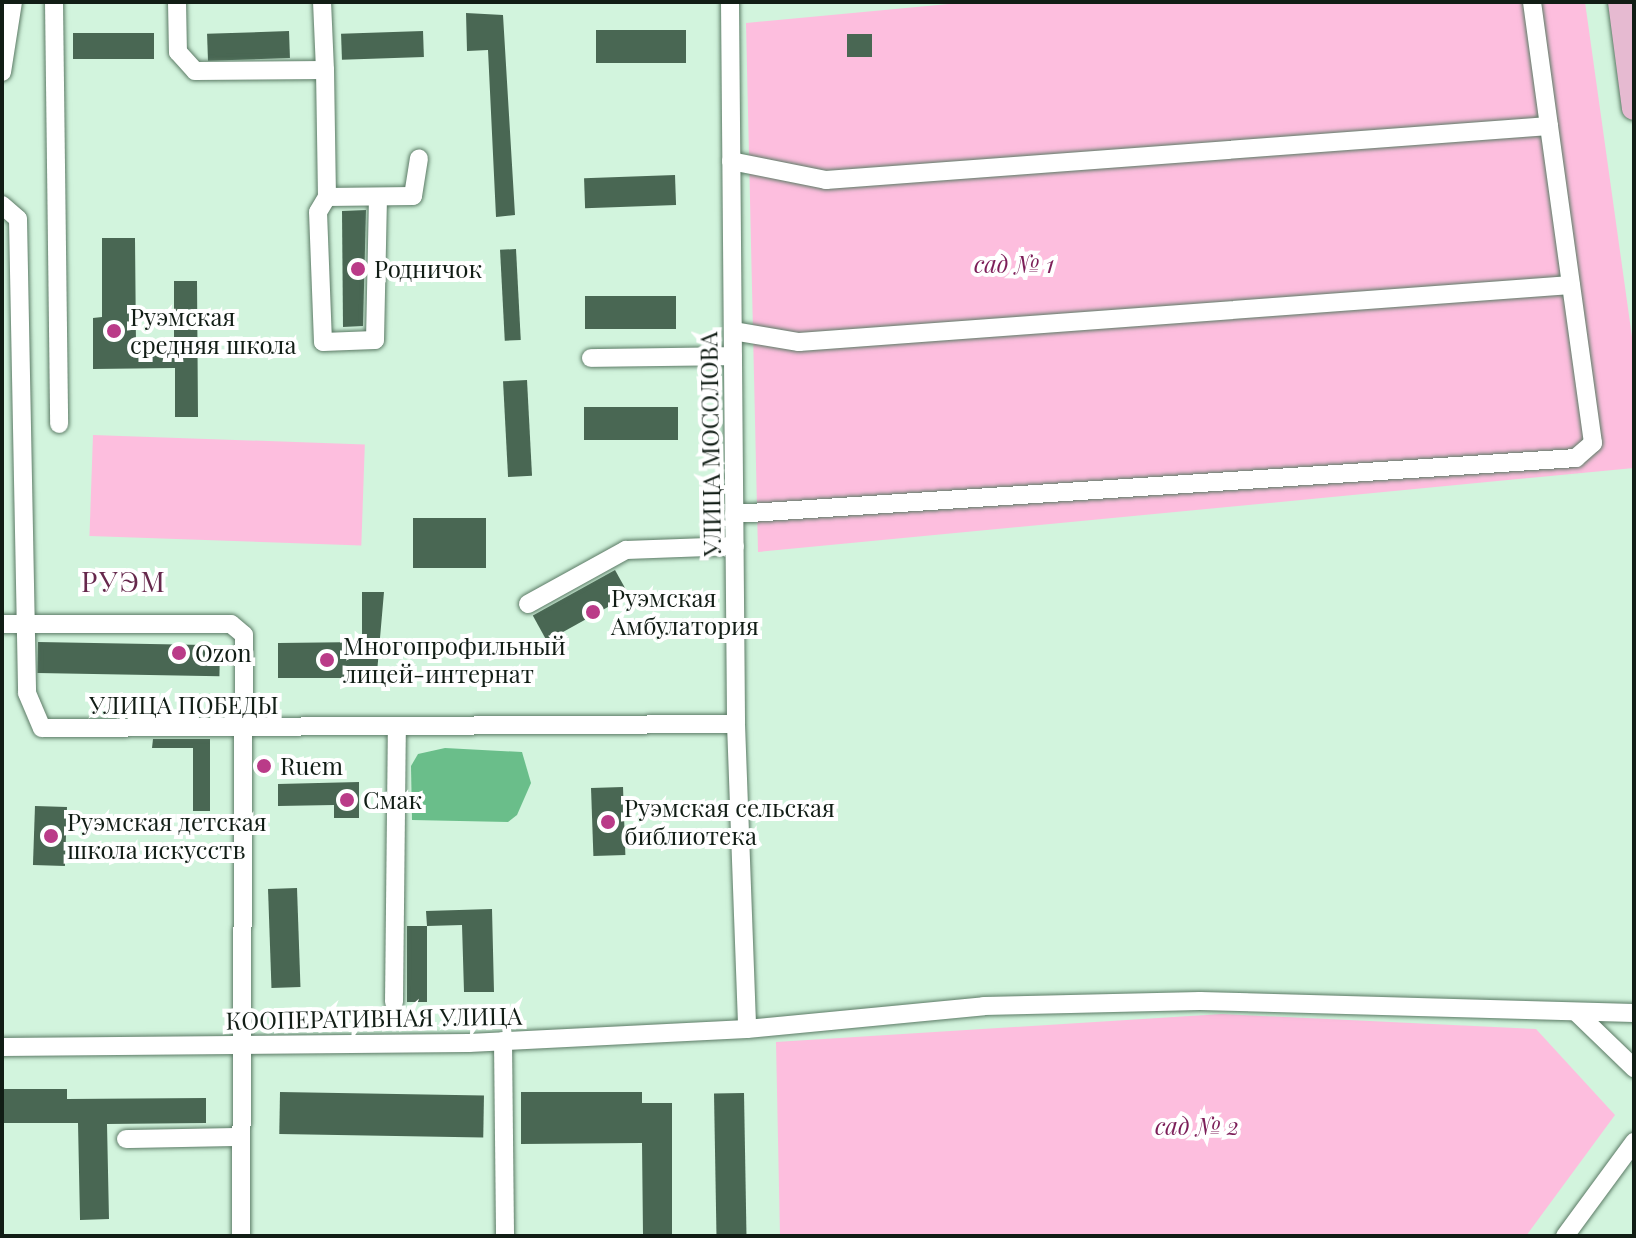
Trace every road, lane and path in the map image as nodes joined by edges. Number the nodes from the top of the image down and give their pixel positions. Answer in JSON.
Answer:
{"nodes":[{"id":1,"x":13,"y":2,"type":"edge"},
{"id":2,"x":54,"y":2,"type":"edge"},
{"id":3,"x":177,"y":2,"type":"edge"},
{"id":4,"x":322,"y":2,"type":"edge"},
{"id":5,"x":730,"y":2,"type":"edge"},
{"id":6,"x":1532,"y":2,"type":"edge"},
{"id":7,"x":1620,"y":2,"type":"edge"},
{"id":8,"x":325,"y":70,"type":"junction"},
{"id":9,"x":2,"y":72,"type":"edge"},
{"id":10,"x":1634,"y":108,"type":"edge"},
{"id":11,"x":1549,"y":126,"type":"junction"},
{"id":12,"x":419,"y":158,"type":"dead end"},
{"id":13,"x":731,"y":161,"type":"junction"},
{"id":14,"x":327,"y":197,"type":"junction"},
{"id":15,"x":378,"y":197,"type":"junction"},
{"id":16,"x":2,"y":205,"type":"edge"},
{"id":17,"x":1571,"y":285,"type":"junction"},
{"id":18,"x":733,"y":331,"type":"junction"},
{"id":19,"x":733,"y":356,"type":"junction"},
{"id":20,"x":591,"y":358,"type":"dead end"},
{"id":21,"x":59,"y":424,"type":"dead end"},
{"id":22,"x":734,"y":514,"type":"junction"},
{"id":23,"x":735,"y":546,"type":"junction"},
{"id":24,"x":528,"y":604,"type":"dead end"},
{"id":25,"x":2,"y":624,"type":"edge"},
{"id":26,"x":26,"y":625,"type":"junction"},
{"id":27,"x":736,"y":724,"type":"junction"},
{"id":28,"x":244,"y":728,"type":"junction"},
{"id":29,"x":397,"y":729,"type":"junction"},
{"id":30,"x":394,"y":1002,"type":"dead end"},
{"id":31,"x":1576,"y":1012,"type":"junction"},
{"id":32,"x":1634,"y":1013,"type":"edge"},
{"id":33,"x":747,"y":1029,"type":"junction"},
{"id":34,"x":503,"y":1041,"type":"junction"},
{"id":35,"x":238,"y":1045,"type":"junction"},
{"id":36,"x":2,"y":1047,"type":"edge"},
{"id":37,"x":1634,"y":1068,"type":"edge"},
{"id":38,"x":239,"y":1137,"type":"junction"},
{"id":39,"x":126,"y":1139,"type":"dead end"},
{"id":40,"x":1634,"y":1142,"type":"edge"},
{"id":41,"x":241,"y":1236,"type":"edge"},
{"id":42,"x":505,"y":1236,"type":"edge"},
{"id":43,"x":1565,"y":1236,"type":"edge"}],
"edges":[{"from":1,"to":9,"type":"street"},
{"from":2,"to":21,"type":"street"},
{"from":3,"to":8,"type":"street"},
{"from":4,"to":8,"type":"street"},
{"from":5,"to":13,"type":"street","name":"УЛИЦА МОСОЛОВА"},
{"from":6,"to":11,"type":"street"},
{"from":7,"to":10,"type":"main road"},
{"from":8,"to":14,"type":"street"},
{"from":11,"to":13,"type":"street"},
{"from":11,"to":17,"type":"street"},
{"from":12,"to":15,"type":"street"},
{"from":13,"to":18,"type":"street","name":"УЛИЦА МОСОЛОВА"},
{"from":14,"to":15,"type":"street"},
{"from":14,"to":15,"type":"street"},
{"from":16,"to":26,"type":"street","name":"УЛИЦА ПОБЕДЫ"},
{"from":17,"to":18,"type":"street"},
{"from":17,"to":22,"type":"street"},
{"from":18,"to":19,"type":"street","name":"УЛИЦА МОСОЛОВА"},
{"from":19,"to":20,"type":"street"},
{"from":19,"to":22,"type":"street","name":"УЛИЦА МОСОЛОВА"},
{"from":22,"to":23,"type":"street","name":"УЛИЦА МОСОЛОВА"},
{"from":23,"to":24,"type":"street"},
{"from":23,"to":27,"type":"street","name":"УЛИЦА МОСОЛОВА"},
{"from":25,"to":26,"type":"street"},
{"from":26,"to":28,"type":"street","name":"УЛИЦА ПОБЕДЫ"},
{"from":26,"to":28,"type":"street"},
{"from":27,"to":29,"type":"street","name":"УЛИЦА ПОБЕДЫ"},
{"from":27,"to":33,"type":"street","name":"УЛИЦА МОСОЛОВА"},
{"from":28,"to":29,"type":"street","name":"УЛИЦА ПОБЕДЫ"},
{"from":28,"to":35,"type":"street"},
{"from":29,"to":30,"type":"street"},
{"from":31,"to":32,"type":"street","name":"КООПЕРАТИВНАЯ УЛИЦА"},
{"from":31,"to":33,"type":"street","name":"КООПЕРАТИВНАЯ УЛИЦА"},
{"from":31,"to":37,"type":"street"},
{"from":33,"to":34,"type":"street","name":"КООПЕРАТИВНАЯ УЛИЦА"},
{"from":34,"to":35,"type":"street","name":"КООПЕРАТИВНАЯ УЛИЦА"},
{"from":34,"to":42,"type":"street"},
{"from":35,"to":36,"type":"street","name":"КООПЕРАТИВНАЯ УЛИЦА"},
{"from":35,"to":38,"type":"street"},
{"from":38,"to":39,"type":"street"},
{"from":38,"to":41,"type":"street"},
{"from":40,"to":43,"type":"street"}]}
